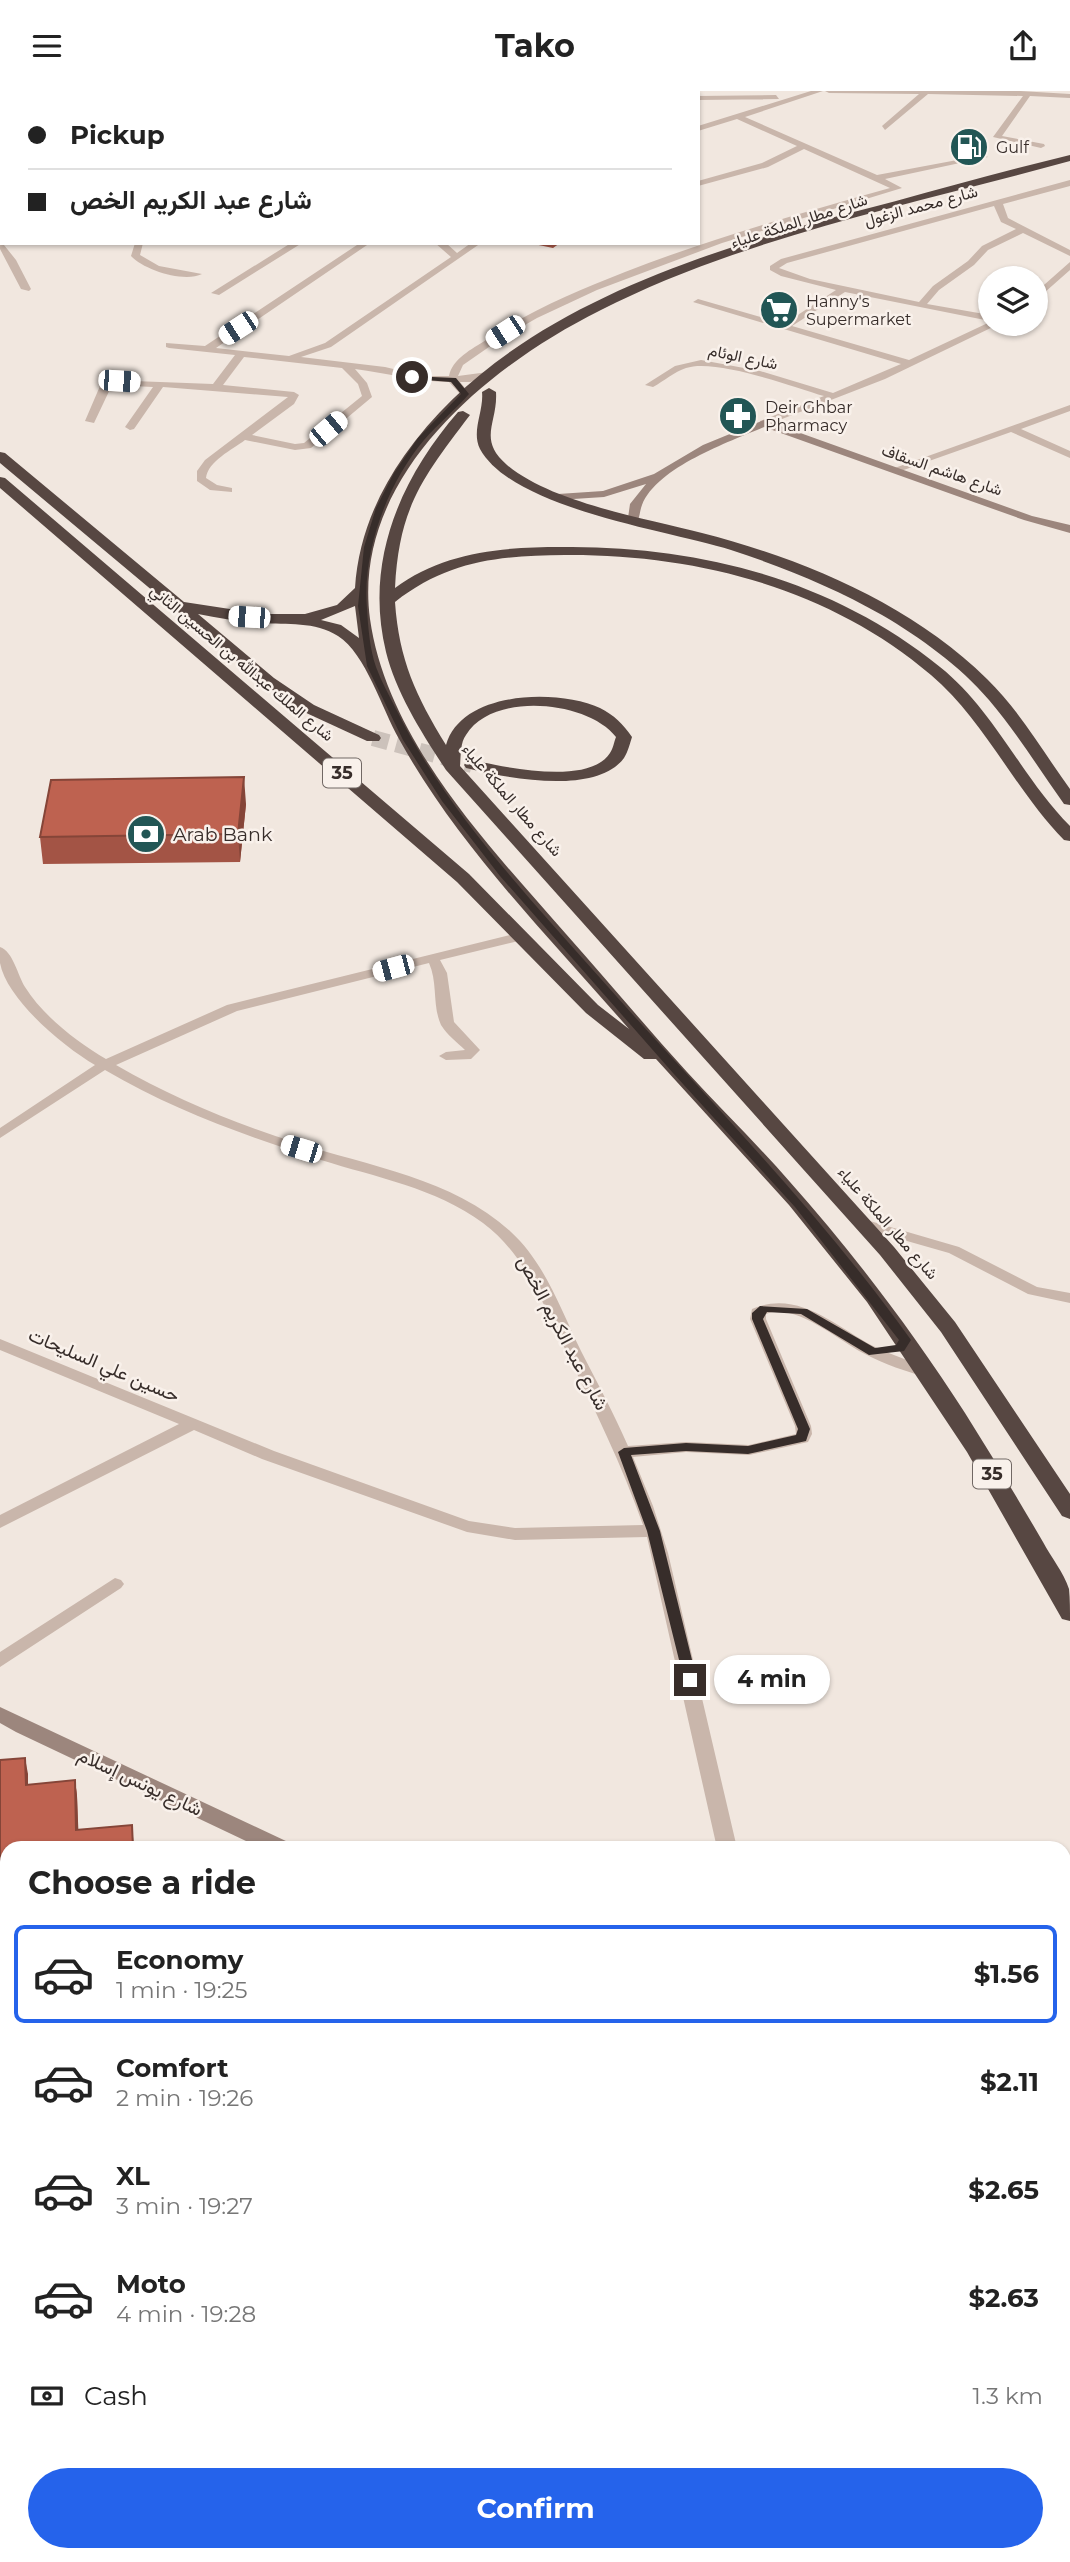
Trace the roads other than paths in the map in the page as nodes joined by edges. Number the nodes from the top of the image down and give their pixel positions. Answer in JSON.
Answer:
{"nodes":[{"id":1,"x":819,"y":91,"type":"edge"},
{"id":2,"x":829,"y":91,"type":"edge"},
{"id":3,"x":944,"y":91,"type":"edge"},
{"id":4,"x":926,"y":92,"type":"edge"},
{"id":5,"x":1028,"y":94,"type":"junction"},
{"id":6,"x":800,"y":96,"type":"junction"},
{"id":7,"x":1070,"y":96,"type":"edge"},
{"id":8,"x":700,"y":98,"type":"edge"},
{"id":9,"x":737,"y":116,"type":"junction"},
{"id":10,"x":700,"y":128,"type":"edge"},
{"id":11,"x":885,"y":128,"type":"dead end"},
{"id":12,"x":804,"y":146,"type":"junction"},
{"id":13,"x":1041,"y":146,"type":"dead end"},
{"id":14,"x":984,"y":157,"type":"dead end"},
{"id":15,"x":1070,"y":158,"type":"edge"},
{"id":16,"x":1070,"y":167,"type":"edge"},
{"id":17,"x":876,"y":178,"type":"junction"},
{"id":18,"x":700,"y":183,"type":"edge"},
{"id":19,"x":1070,"y":183,"type":"edge"},
{"id":20,"x":998,"y":201,"type":"junction"},
{"id":21,"x":1021,"y":230,"type":"junction"},
{"id":22,"x":1,"y":245,"type":"edge"},
{"id":23,"x":138,"y":245,"type":"edge"},
{"id":24,"x":295,"y":245,"type":"edge"},
{"id":25,"x":363,"y":245,"type":"edge"},
{"id":26,"x":443,"y":245,"type":"edge"},
{"id":27,"x":474,"y":245,"type":"edge"},
{"id":28,"x":1070,"y":253,"type":"edge"},
{"id":29,"x":456,"y":257,"type":"junction"},
{"id":30,"x":1070,"y":265,"type":"edge"},
{"id":31,"x":197,"y":274,"type":"dead end"},
{"id":32,"x":1048,"y":286,"type":"edge"},
{"id":33,"x":26,"y":289,"type":"dead end"},
{"id":34,"x":844,"y":289,"type":"junction"},
{"id":35,"x":216,"y":293,"type":"dead end"},
{"id":36,"x":698,"y":302,"type":"dead end"},
{"id":37,"x":922,"y":304,"type":"junction"},
{"id":38,"x":978,"y":316,"type":"edge"},
{"id":39,"x":780,"y":326,"type":"junction"},
{"id":40,"x":978,"y":332,"type":"edge"},
{"id":41,"x":169,"y":345,"type":"dead end"},
{"id":42,"x":328,"y":345,"type":"junction"},
{"id":43,"x":205,"y":350,"type":"junction"},
{"id":44,"x":241,"y":354,"type":"junction"},
{"id":45,"x":279,"y":359,"type":"junction"},
{"id":46,"x":911,"y":364,"type":"junction"},
{"id":47,"x":346,"y":366,"type":"junction"},
{"id":48,"x":488,"y":375,"type":"junction"},
{"id":49,"x":453,"y":380,"type":"junction"},
{"id":50,"x":160,"y":384,"type":"junction"},
{"id":51,"x":650,"y":385,"type":"dead end"},
{"id":52,"x":216,"y":387,"type":"junction"},
{"id":53,"x":489,"y":392,"type":"junction"},
{"id":54,"x":465,"y":394,"type":"junction"},
{"id":55,"x":833,"y":396,"type":"junction"},
{"id":56,"x":1070,"y":408,"type":"edge"},
{"id":57,"x":90,"y":421,"type":"dead end"},
{"id":58,"x":764,"y":422,"type":"junction"},
{"id":59,"x":130,"y":428,"type":"dead end"},
{"id":60,"x":1013,"y":429,"type":"junction"},
{"id":61,"x":244,"y":437,"type":"junction"},
{"id":62,"x":1070,"y":455,"type":"edge"},
{"id":63,"x":0,"y":456,"type":"edge"},
{"id":64,"x":894,"y":470,"type":"junction"},
{"id":65,"x":658,"y":476,"type":"junction"},
{"id":66,"x":0,"y":481,"type":"edge"},
{"id":67,"x":228,"y":490,"type":"dead end"},
{"id":68,"x":558,"y":497,"type":"junction"},
{"id":69,"x":634,"y":518,"type":"junction"},
{"id":70,"x":1070,"y":529,"type":"edge"},
{"id":71,"x":362,"y":590,"type":"junction"},
{"id":72,"x":387,"y":601,"type":"junction"},
{"id":73,"x":178,"y":605,"type":"junction"},
{"id":74,"x":231,"y":650,"type":"junction"},
{"id":75,"x":371,"y":666,"type":"junction"},
{"id":76,"x":373,"y":738,"type":"tunnel mouth"},
{"id":77,"x":472,"y":765,"type":"tunnel mouth"},
{"id":78,"x":452,"y":767,"type":"junction"},
{"id":79,"x":1070,"y":800,"type":"edge"},
{"id":80,"x":1070,"y":836,"type":"edge"},
{"id":81,"x":522,"y":936,"type":"junction"},
{"id":82,"x":0,"y":951,"type":"edge"},
{"id":83,"x":432,"y":958,"type":"junction"},
{"id":84,"x":446,"y":1056,"type":"dead end"},
{"id":85,"x":104,"y":1065,"type":"junction"},
{"id":86,"x":676,"y":1071,"type":"junction"},
{"id":87,"x":0,"y":1134,"type":"edge"},
{"id":88,"x":863,"y":1224,"type":"junction"},
{"id":89,"x":909,"y":1236,"type":"junction"},
{"id":90,"x":892,"y":1257,"type":"junction"},
{"id":91,"x":1070,"y":1298,"type":"edge"},
{"id":92,"x":905,"y":1340,"type":"junction"},
{"id":93,"x":0,"y":1344,"type":"edge"},
{"id":94,"x":873,"y":1352,"type":"junction"},
{"id":95,"x":929,"y":1373,"type":"junction"},
{"id":96,"x":191,"y":1425,"type":"junction"},
{"id":97,"x":624,"y":1452,"type":"junction"},
{"id":98,"x":1070,"y":1511,"type":"edge"},
{"id":99,"x":0,"y":1522,"type":"edge"},
{"id":100,"x":653,"y":1531,"type":"junction"},
{"id":101,"x":115,"y":1584,"type":"dead end"},
{"id":102,"x":1070,"y":1613,"type":"edge"},
{"id":103,"x":0,"y":1661,"type":"edge"},
{"id":104,"x":0,"y":1714,"type":"edge"},
{"id":105,"x":266,"y":1841,"type":"edge"},
{"id":106,"x":726,"y":1841,"type":"edge"}],
"edges":[{"from":1,"to":6,"type":"street"},
{"from":2,"to":4,"type":"street"},
{"from":3,"to":4,"type":"street"},
{"from":3,"to":5,"type":"street"},
{"from":4,"to":11,"type":"street"},
{"from":5,"to":7,"type":"street"},
{"from":5,"to":13,"type":"street"},
{"from":6,"to":8,"type":"street"},
{"from":6,"to":9,"type":"street"},
{"from":9,"to":10,"type":"street"},
{"from":9,"to":12,"type":"street"},
{"from":12,"to":17,"type":"street"},
{"from":12,"to":18,"type":"street"},
{"from":14,"to":17,"type":"street","name":"شارع مطار الملكة علياء"},
{"from":15,"to":48,"type":"highway","name":"شارع مطار الملكة علياء"},
{"from":16,"to":53,"type":"highway","name":"شارع مطار الملكة علياء"},
{"from":17,"to":49,"type":"street","name":"شارع مطار الملكة علياء"},
{"from":19,"to":20,"type":"street","name":"شارع محمد الزغول"},
{"from":20,"to":21,"type":"street"},
{"from":20,"to":34,"type":"street","name":"شارع محمد الزغول"},
{"from":21,"to":28,"type":"street"},
{"from":21,"to":37,"type":"street"},
{"from":22,"to":33,"type":"street"},
{"from":23,"to":31,"type":"street"},
{"from":24,"to":35,"type":"street"},
{"from":25,"to":43,"type":"street"},
{"from":26,"to":29,"type":"street"},
{"from":27,"to":29,"type":"street"},
{"from":29,"to":42,"type":"street"},
{"from":30,"to":32,"type":"street"},
{"from":34,"to":37,"type":"street","name":"شارع محمد الزغول"},
{"from":34,"to":39,"type":"street"},
{"from":36,"to":39,"type":"street"},
{"from":37,"to":38,"type":"street","name":"شارع محمد الزغول"},
{"from":39,"to":46,"type":"street"},
{"from":40,"to":46,"type":"street"},
{"from":41,"to":43,"type":"street"},
{"from":42,"to":45,"type":"street"},
{"from":42,"to":47,"type":"street"},
{"from":43,"to":44,"type":"street"},
{"from":44,"to":45,"type":"street"},
{"from":44,"to":52,"type":"street"},
{"from":45,"to":47,"type":"street"},
{"from":46,"to":55,"type":"street"},
{"from":47,"to":49,"type":"street"},
{"from":47,"to":61,"type":"street"},
{"from":48,"to":49,"type":"street","name":"شارع مطار الملكة علياء"},
{"from":48,"to":54,"type":"highway","name":"شارع مطار الملكة علياء"},
{"from":49,"to":54,"type":"street"},
{"from":50,"to":52,"type":"street"},
{"from":50,"to":57,"type":"street"},
{"from":50,"to":59,"type":"street"},
{"from":51,"to":55,"type":"street","name":"شارع الوئام"},
{"from":52,"to":61,"type":"street"},
{"from":53,"to":68,"type":"highway"},
{"from":53,"to":72,"type":"highway","name":"شارع مطار الملكة علياء"},
{"from":54,"to":71,"type":"highway","name":"شارع مطار الملكة علياء"},
{"from":55,"to":58,"type":"street"},
{"from":56,"to":60,"type":"street"},
{"from":58,"to":64,"type":"street","name":"شارع هاشم السقاف"},
{"from":58,"to":65,"type":"street"},
{"from":60,"to":62,"type":"street"},
{"from":60,"to":64,"type":"street"},
{"from":61,"to":67,"type":"street"},
{"from":63,"to":73,"type":"highway","name":"شارع الملك عبدالله بن الحسين الثاني","number":"35"},
{"from":64,"to":70,"type":"street","name":"شارع هاشم السقاف"},
{"from":65,"to":68,"type":"street"},
{"from":65,"to":69,"type":"street"},
{"from":66,"to":81,"type":"highway","name":"شارع الملك عبدالله بن الحسين الثاني","number":"35"},
{"from":68,"to":69,"type":"highway"},
{"from":69,"to":79,"type":"highway"},
{"from":71,"to":73,"type":"highway"},
{"from":71,"to":75,"type":"highway","name":"شارع مطار الملكة علياء"},
{"from":72,"to":78,"type":"highway","name":"شارع مطار الملكة علياء","number":"35"},
{"from":72,"to":80,"type":"highway"},
{"from":73,"to":74,"type":"highway","name":"شارع الملك عبدالله بن الحسين الثاني","number":"35"},
{"from":74,"to":75,"type":"highway"},
{"from":74,"to":76,"type":"highway","name":"شارع الملك عبدالله بن الحسين الثاني","number":"35"},
{"from":75,"to":86,"type":"highway","name":"شارع مطار الملكة علياء","number":"35"},
{"from":77,"to":78,"type":"highway"},
{"from":78,"to":88,"type":"highway","name":"شارع مطار الملكة علياء","number":"35"},
{"from":81,"to":83,"type":"street"},
{"from":81,"to":86,"type":"highway","name":"شارع الملك عبدالله بن الحسين الثاني","number":"35"},
{"from":82,"to":85,"type":"street","name":"شارع عبد الكريم الخص"},
{"from":83,"to":84,"type":"street"},
{"from":83,"to":85,"type":"street"},
{"from":85,"to":87,"type":"street"},
{"from":85,"to":97,"type":"street","name":"شارع عبد الكريم الخص"},
{"from":86,"to":92,"type":"highway","name":"شارع مطار الملكة علياء","number":"35"},
{"from":88,"to":89,"type":"street"},
{"from":88,"to":90,"type":"highway","name":"شارع مطار الملكة علياء","number":"35"},
{"from":89,"to":90,"type":"street"},
{"from":89,"to":91,"type":"street"},
{"from":90,"to":98,"type":"highway","name":"شارع مطار الملكة علياء","number":"35"},
{"from":92,"to":94,"type":"street"},
{"from":92,"to":95,"type":"highway","name":"شارع مطار الملكة علياء","number":"35"},
{"from":93,"to":96,"type":"street","name":"حسين علي السليحات"},
{"from":94,"to":95,"type":"street"},
{"from":94,"to":97,"type":"street"},
{"from":95,"to":102,"type":"highway","name":"شارع مطار الملكة علياء","number":"35"},
{"from":96,"to":99,"type":"street"},
{"from":96,"to":100,"type":"street","name":"حسين علي السليحات"},
{"from":97,"to":100,"type":"street","name":"شارع عبد الكريم الخص"},
{"from":100,"to":106,"type":"street","name":"شارع عبد الكريم الخص"},
{"from":101,"to":103,"type":"street"},
{"from":104,"to":105,"type":"street","name":"شارع يونس إسلام"}]}
